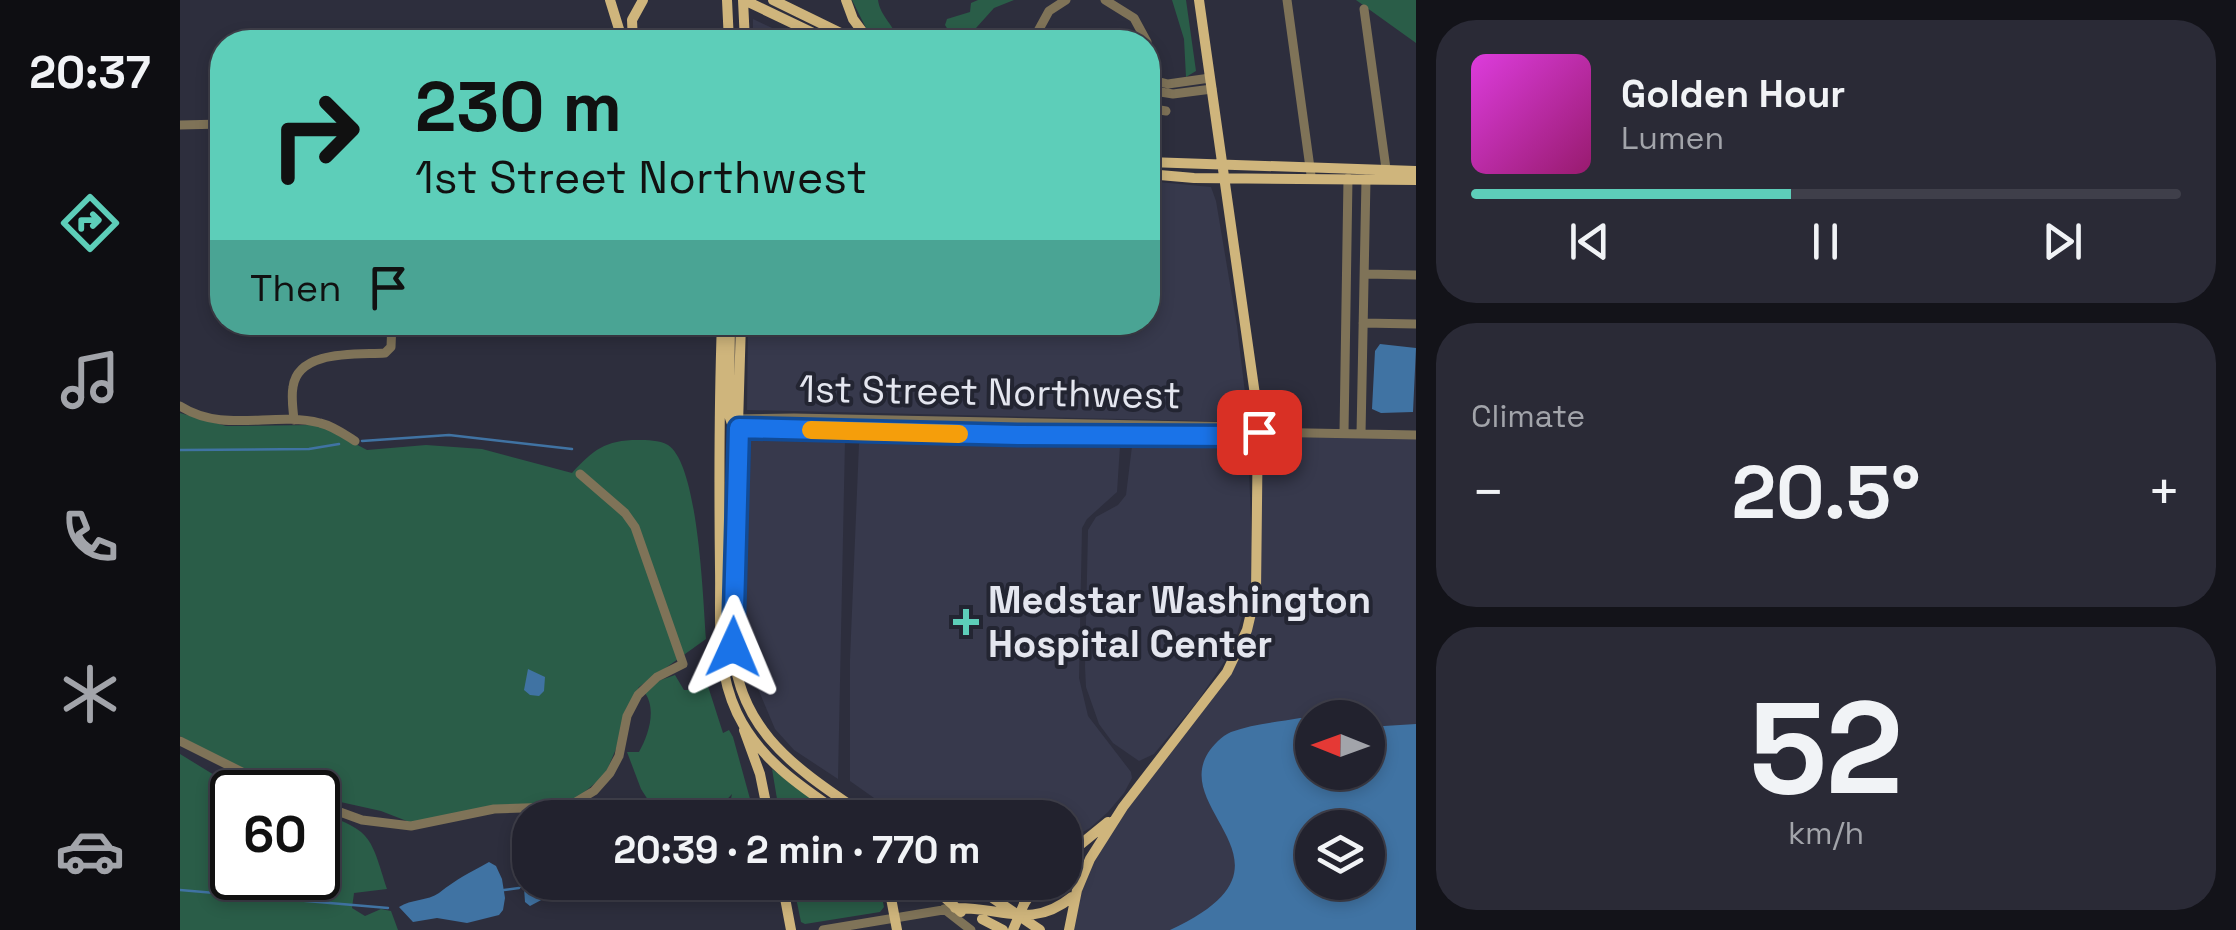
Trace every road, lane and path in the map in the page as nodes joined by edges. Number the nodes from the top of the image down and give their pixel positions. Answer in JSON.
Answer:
{"nodes":[{"id":1,"x":610,"y":0,"type":"edge"},
{"id":2,"x":643,"y":0,"type":"edge"},
{"id":3,"x":744,"y":0,"type":"edge"},
{"id":4,"x":773,"y":0,"type":"edge"},
{"id":5,"x":846,"y":0,"type":"edge"},
{"id":6,"x":1066,"y":0,"type":"edge"},
{"id":7,"x":1105,"y":0,"type":"edge"},
{"id":8,"x":1199,"y":0,"type":"edge"},
{"id":9,"x":1286,"y":0,"type":"edge"},
{"id":10,"x":727,"y":2,"type":"edge"},
{"id":11,"x":1364,"y":9,"type":"dead end"},
{"id":12,"x":782,"y":17,"type":"junction"},
{"id":13,"x":619,"y":30,"type":"edge"},
{"id":14,"x":632,"y":30,"type":"edge"},
{"id":15,"x":726,"y":30,"type":"edge"},
{"id":16,"x":746,"y":30,"type":"edge"},
{"id":17,"x":799,"y":30,"type":"edge"},
{"id":18,"x":808,"y":30,"type":"edge"},
{"id":19,"x":834,"y":30,"type":"edge"},
{"id":20,"x":860,"y":30,"type":"edge"},
{"id":21,"x":1039,"y":30,"type":"edge"},
{"id":22,"x":1140,"y":30,"type":"edge"},
{"id":23,"x":1160,"y":84,"type":"edge"},
{"id":24,"x":1211,"y":84,"type":"junction"},
{"id":25,"x":1173,"y":89,"type":"junction"},
{"id":26,"x":1160,"y":90,"type":"edge"},
{"id":27,"x":1160,"y":110,"type":"edge"},
{"id":28,"x":1166,"y":111,"type":"dead end"},
{"id":29,"x":210,"y":124,"type":"edge"},
{"id":30,"x":180,"y":125,"type":"edge"},
{"id":31,"x":1160,"y":164,"type":"edge"},
{"id":32,"x":1416,"y":171,"type":"edge"},
{"id":33,"x":1223,"y":172,"type":"junction"},
{"id":34,"x":1311,"y":173,"type":"junction"},
{"id":35,"x":1160,"y":174,"type":"edge"},
{"id":36,"x":1387,"y":175,"type":"junction"},
{"id":37,"x":1348,"y":178,"type":"junction"},
{"id":38,"x":1366,"y":178,"type":"junction"},
{"id":39,"x":1416,"y":180,"type":"edge"},
{"id":40,"x":1364,"y":274,"type":"junction"},
{"id":41,"x":1416,"y":276,"type":"edge"},
{"id":42,"x":1363,"y":322,"type":"junction"},
{"id":43,"x":1416,"y":324,"type":"edge"},
{"id":44,"x":391,"y":335,"type":"edge"},
{"id":45,"x":723,"y":335,"type":"edge"},
{"id":46,"x":730,"y":335,"type":"edge"},
{"id":47,"x":740,"y":335,"type":"edge"},
{"id":48,"x":180,"y":406,"type":"edge"},
{"id":49,"x":294,"y":420,"type":"junction"},
{"id":50,"x":732,"y":422,"type":"junction"},
{"id":51,"x":1259,"y":432,"type":"junction"},
{"id":52,"x":1344,"y":433,"type":"junction"},
{"id":53,"x":1361,"y":434,"type":"junction"},
{"id":54,"x":1416,"y":434,"type":"edge"},
{"id":55,"x":356,"y":441,"type":"dead end"},
{"id":56,"x":580,"y":474,"type":"dead end"},
{"id":57,"x":738,"y":716,"type":"junction"},
{"id":58,"x":180,"y":741,"type":"edge"},
{"id":59,"x":238,"y":770,"type":"edge"},
{"id":60,"x":765,"y":800,"type":"edge"},
{"id":61,"x":822,"y":800,"type":"edge"},
{"id":62,"x":843,"y":800,"type":"edge"},
{"id":63,"x":1123,"y":808,"type":"junction"},
{"id":64,"x":340,"y":812,"type":"edge"},
{"id":65,"x":1082,"y":843,"type":"edge"},
{"id":66,"x":1082,"y":879,"type":"edge"},
{"id":67,"x":785,"y":900,"type":"edge"},
{"id":68,"x":942,"y":900,"type":"edge"},
{"id":69,"x":996,"y":900,"type":"edge"},
{"id":70,"x":1027,"y":900,"type":"edge"},
{"id":71,"x":1069,"y":900,"type":"edge"},
{"id":72,"x":1075,"y":900,"type":"edge"},
{"id":73,"x":950,"y":909,"type":"junction"},
{"id":74,"x":896,"y":924,"type":"edge"},
{"id":75,"x":1037,"y":927,"type":"edge"},
{"id":76,"x":791,"y":930,"type":"edge"},
{"id":77,"x":822,"y":930,"type":"edge"},
{"id":78,"x":971,"y":930,"type":"edge"},
{"id":79,"x":1003,"y":930,"type":"edge"},
{"id":80,"x":1013,"y":930,"type":"edge"},
{"id":81,"x":1069,"y":930,"type":"edge"}],
"edges":[{"from":1,"to":13,"type":"main road"},
{"from":2,"to":14,"type":"main road"},
{"from":3,"to":12,"type":"main road"},
{"from":3,"to":16,"type":"main road"},
{"from":4,"to":19,"type":"main road"},
{"from":5,"to":20,"type":"main road"},
{"from":6,"to":21,"type":"street"},
{"from":7,"to":22,"type":"street"},
{"from":8,"to":24,"type":"main road"},
{"from":9,"to":34,"type":"street"},
{"from":10,"to":15,"type":"main road"},
{"from":11,"to":36,"type":"street"},
{"from":12,"to":17,"type":"main road"},
{"from":12,"to":18,"type":"main road"},
{"from":23,"to":25,"type":"street"},
{"from":24,"to":25,"type":"street"},
{"from":24,"to":33,"type":"main road"},
{"from":25,"to":26,"type":"street"},
{"from":27,"to":28,"type":"street"},
{"from":29,"to":30,"type":"street"},
{"from":31,"to":33,"type":"main road"},
{"from":32,"to":36,"type":"main road"},
{"from":33,"to":34,"type":"main road"},
{"from":33,"to":35,"type":"main road"},
{"from":33,"to":51,"type":"main road"},
{"from":34,"to":36,"type":"main road"},
{"from":34,"to":37,"type":"main road"},
{"from":36,"to":38,"type":"main road"},
{"from":36,"to":39,"type":"main road"},
{"from":37,"to":38,"type":"main road"},
{"from":37,"to":52,"type":"street"},
{"from":38,"to":40,"type":"street"},
{"from":40,"to":41,"type":"street"},
{"from":40,"to":42,"type":"street"},
{"from":42,"to":43,"type":"street"},
{"from":42,"to":53,"type":"street"},
{"from":44,"to":49,"type":"street"},
{"from":45,"to":50,"type":"main road"},
{"from":46,"to":50,"type":"main road"},
{"from":47,"to":50,"type":"main road"},
{"from":48,"to":49,"type":"street"},
{"from":49,"to":55,"type":"street"},
{"from":50,"to":51,"type":"street","name":"1st Street Northwest"},
{"from":50,"to":57,"type":"main road"},
{"from":50,"to":62,"type":"main road"},
{"from":51,"to":52,"type":"street","name":"1st Street Northwest"},
{"from":51,"to":63,"type":"main road"},
{"from":52,"to":53,"type":"street","name":"1st Street Northwest"},
{"from":53,"to":54,"type":"street","name":"1st Street Northwest"},
{"from":56,"to":64,"type":"street"},
{"from":57,"to":60,"type":"main road"},
{"from":57,"to":61,"type":"main road"},
{"from":58,"to":59,"type":"street"},
{"from":63,"to":65,"type":"main road"},
{"from":63,"to":66,"type":"main road"},
{"from":67,"to":76,"type":"main road"},
{"from":68,"to":73,"type":"main road"},
{"from":69,"to":75,"type":"main road"},
{"from":70,"to":80,"type":"main road","bridge":true},
{"from":71,"to":75,"type":"main road"},
{"from":72,"to":81,"type":"main road"},
{"from":73,"to":74,"type":"street"},
{"from":73,"to":75,"type":"main road"},
{"from":73,"to":78,"type":"street"},
{"from":73,"to":79,"type":"main road"},
{"from":74,"to":77,"type":"street"}]}
